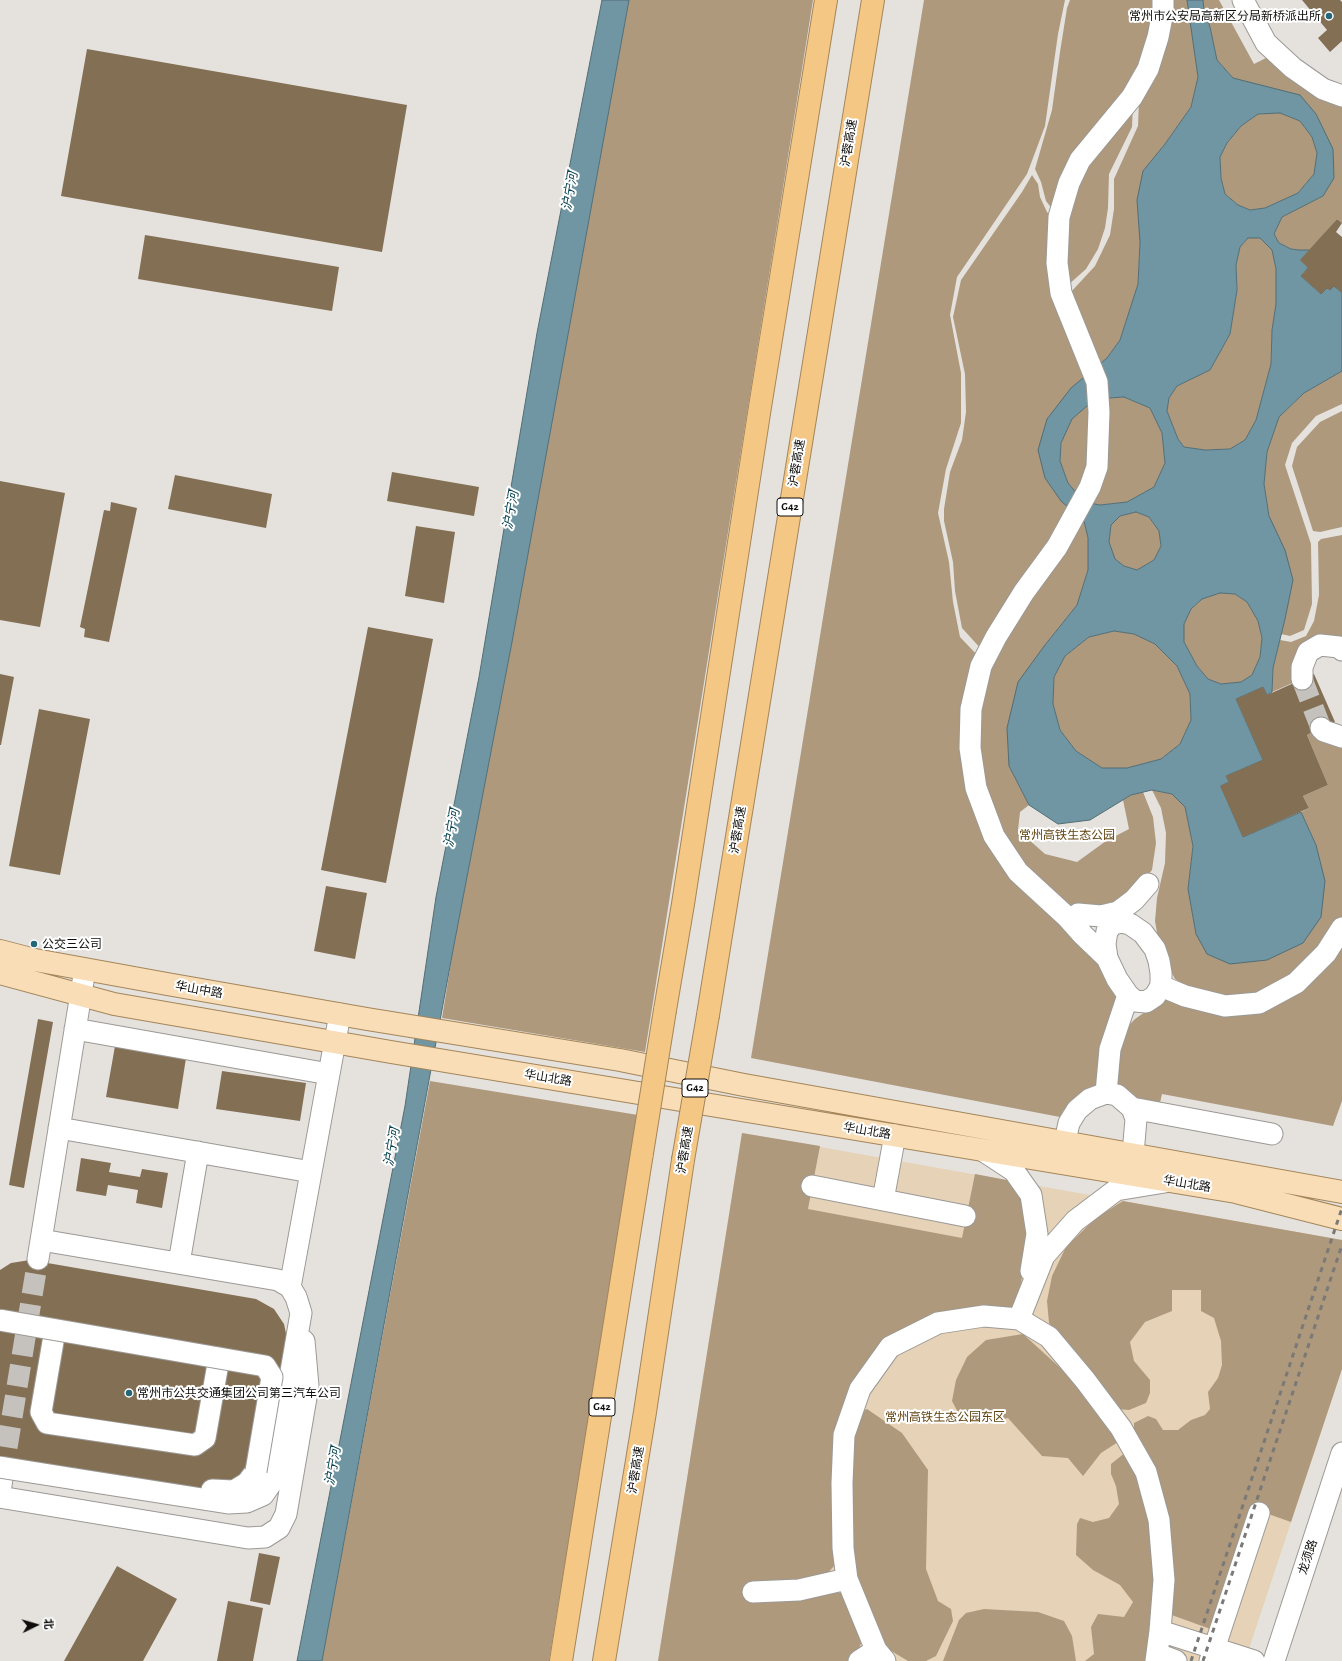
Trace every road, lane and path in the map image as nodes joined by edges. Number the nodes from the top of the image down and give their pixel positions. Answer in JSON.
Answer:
{"nodes":[{"id":1,"x":826,"y":0,"type":"edge"},
{"id":2,"x":872,"y":0,"type":"edge"},
{"id":3,"x":1163,"y":0,"type":"edge"},
{"id":4,"x":1243,"y":0,"type":"edge"},
{"id":5,"x":1342,"y":96,"type":"edge"},
{"id":6,"x":1342,"y":650,"type":"edge"},
{"id":7,"x":1302,"y":679,"type":"tunnel mouth"},
{"id":8,"x":1321,"y":728,"type":"tunnel mouth"},
{"id":9,"x":1342,"y":737,"type":"edge"},
{"id":10,"x":1055,"y":905,"type":"junction"},
{"id":11,"x":1114,"y":922,"type":"junction"},
{"id":12,"x":1342,"y":928,"type":"edge"},
{"id":13,"x":1143,"y":933,"type":"junction"},
{"id":14,"x":0,"y":951,"type":"edge"},
{"id":15,"x":1107,"y":958,"type":"junction"},
{"id":16,"x":85,"y":969,"type":"junction"},
{"id":17,"x":0,"y":973,"type":"edge"},
{"id":18,"x":1161,"y":986,"type":"junction"},
{"id":19,"x":80,"y":994,"type":"junction"},
{"id":20,"x":1128,"y":995,"type":"junction"},
{"id":21,"x":340,"y":1014,"type":"junction"},
{"id":22,"x":399,"y":1024,"type":"joint"},
{"id":23,"x":75,"y":1030,"type":"junction"},
{"id":24,"x":335,"y":1042,"type":"junction"},
{"id":25,"x":329,"y":1074,"type":"junction"},
{"id":26,"x":1106,"y":1093,"type":"junction"},
{"id":27,"x":1132,"y":1108,"type":"junction"},
{"id":28,"x":59,"y":1128,"type":"junction"},
{"id":29,"x":1272,"y":1134,"type":"dead end"},
{"id":30,"x":895,"y":1135,"type":"junction"},
{"id":31,"x":1065,"y":1141,"type":"junction"},
{"id":32,"x":982,"y":1150,"type":"junction"},
{"id":33,"x":198,"y":1152,"type":"junction"},
{"id":34,"x":1133,"y":1154,"type":"junction"},
{"id":35,"x":311,"y":1172,"type":"junction"},
{"id":36,"x":1170,"y":1181,"type":"junction"},
{"id":37,"x":812,"y":1186,"type":"dead end"},
{"id":38,"x":1342,"y":1192,"type":"edge"},
{"id":39,"x":883,"y":1200,"type":"junction"},
{"id":40,"x":965,"y":1216,"type":"dead end"},
{"id":41,"x":1342,"y":1219,"type":"edge"},
{"id":42,"x":179,"y":1263,"type":"junction"},
{"id":43,"x":290,"y":1287,"type":"junction"},
{"id":44,"x":301,"y":1313,"type":"junction"},
{"id":45,"x":1019,"y":1319,"type":"junction"},
{"id":46,"x":0,"y":1320,"type":"edge"},
{"id":47,"x":55,"y":1330,"type":"junction"},
{"id":48,"x":219,"y":1358,"type":"junction"},
{"id":49,"x":1342,"y":1453,"type":"edge"},
{"id":50,"x":123,"y":1477,"type":"junction"},
{"id":51,"x":1,"y":1484,"type":"edge"},
{"id":52,"x":1259,"y":1513,"type":"dead end"},
{"id":53,"x":847,"y":1579,"type":"junction"},
{"id":54,"x":753,"y":1592,"type":"dead end"},
{"id":55,"x":1160,"y":1631,"type":"junction"},
{"id":56,"x":881,"y":1655,"type":"edge"},
{"id":57,"x":1212,"y":1655,"type":"edge"},
{"id":58,"x":1163,"y":1659,"type":"edge"},
{"id":59,"x":561,"y":1661,"type":"edge"},
{"id":60,"x":604,"y":1661,"type":"edge"},
{"id":61,"x":859,"y":1661,"type":"edge"},
{"id":62,"x":1254,"y":1661,"type":"edge"},
{"id":63,"x":1274,"y":1661,"type":"edge"}],
"edges":[{"from":1,"to":59,"type":"highway","number":"G42","bridge":true},
{"from":2,"to":60,"type":"highway","name":"沪蓉高速","number":"G42","bridge":true},
{"from":3,"to":10,"type":"street"},
{"from":4,"to":5,"type":"street"},
{"from":6,"to":7,"type":"street"},
{"from":8,"to":9,"type":"street"},
{"from":10,"to":11,"type":"street"},
{"from":10,"to":15,"type":"street"},
{"from":11,"to":13,"type":"street"},
{"from":11,"to":13,"type":"street"},
{"from":11,"to":15,"type":"street"},
{"from":12,"to":18,"type":"street"},
{"from":13,"to":18,"type":"street"},
{"from":14,"to":16,"type":"main road","name":"华山中路"},
{"from":15,"to":20,"type":"street"},
{"from":16,"to":19,"type":"street"},
{"from":16,"to":21,"type":"main road","name":"华山中路"},
{"from":17,"to":19,"type":"main road"},
{"from":18,"to":20,"type":"street"},
{"from":19,"to":23,"type":"street"},
{"from":19,"to":24,"type":"main road"},
{"from":20,"to":26,"type":"street"},
{"from":21,"to":22,"type":"main road","name":"华山中路"},
{"from":21,"to":24,"type":"street"},
{"from":22,"to":31,"type":"main road","name":"华山北路"},
{"from":23,"to":25,"type":"street"},
{"from":23,"to":28,"type":"street"},
{"from":24,"to":25,"type":"street"},
{"from":24,"to":30,"type":"main road","name":"华山北路"},
{"from":25,"to":35,"type":"street"},
{"from":26,"to":27,"type":"street"},
{"from":26,"to":31,"type":"street"},
{"from":27,"to":29,"type":"street"},
{"from":27,"to":34,"type":"street"},
{"from":28,"to":33,"type":"street"},
{"from":28,"to":42,"type":"street"},
{"from":30,"to":32,"type":"main road","name":"华山北路"},
{"from":30,"to":39,"type":"street"},
{"from":31,"to":34,"type":"main road","name":"华山北路"},
{"from":32,"to":36,"type":"main road","name":"华山北路"},
{"from":32,"to":45,"type":"street"},
{"from":33,"to":35,"type":"street"},
{"from":33,"to":42,"type":"street"},
{"from":34,"to":38,"type":"main road","name":"华山北路"},
{"from":35,"to":43,"type":"street"},
{"from":36,"to":41,"type":"main road","name":"华山北路"},
{"from":36,"to":45,"type":"street"},
{"from":37,"to":39,"type":"street"},
{"from":39,"to":40,"type":"street"},
{"from":42,"to":43,"type":"street"},
{"from":43,"to":44,"type":"street"},
{"from":44,"to":50,"type":"street"},
{"from":44,"to":51,"type":"street"},
{"from":45,"to":53,"type":"street"},
{"from":45,"to":55,"type":"street"},
{"from":46,"to":47,"type":"street","bridge":true},
{"from":47,"to":48,"type":"street","bridge":true},
{"from":47,"to":48,"type":"street"},
{"from":48,"to":50,"type":"street","bridge":true},
{"from":49,"to":63,"type":"street","name":"龙须路"},
{"from":50,"to":51,"type":"street","bridge":true},
{"from":52,"to":57,"type":"street"},
{"from":53,"to":54,"type":"street"},
{"from":53,"to":56,"type":"street"},
{"from":55,"to":57,"type":"street"},
{"from":55,"to":58,"type":"street"},
{"from":56,"to":61,"type":"street"},
{"from":57,"to":62,"type":"street"}]}
